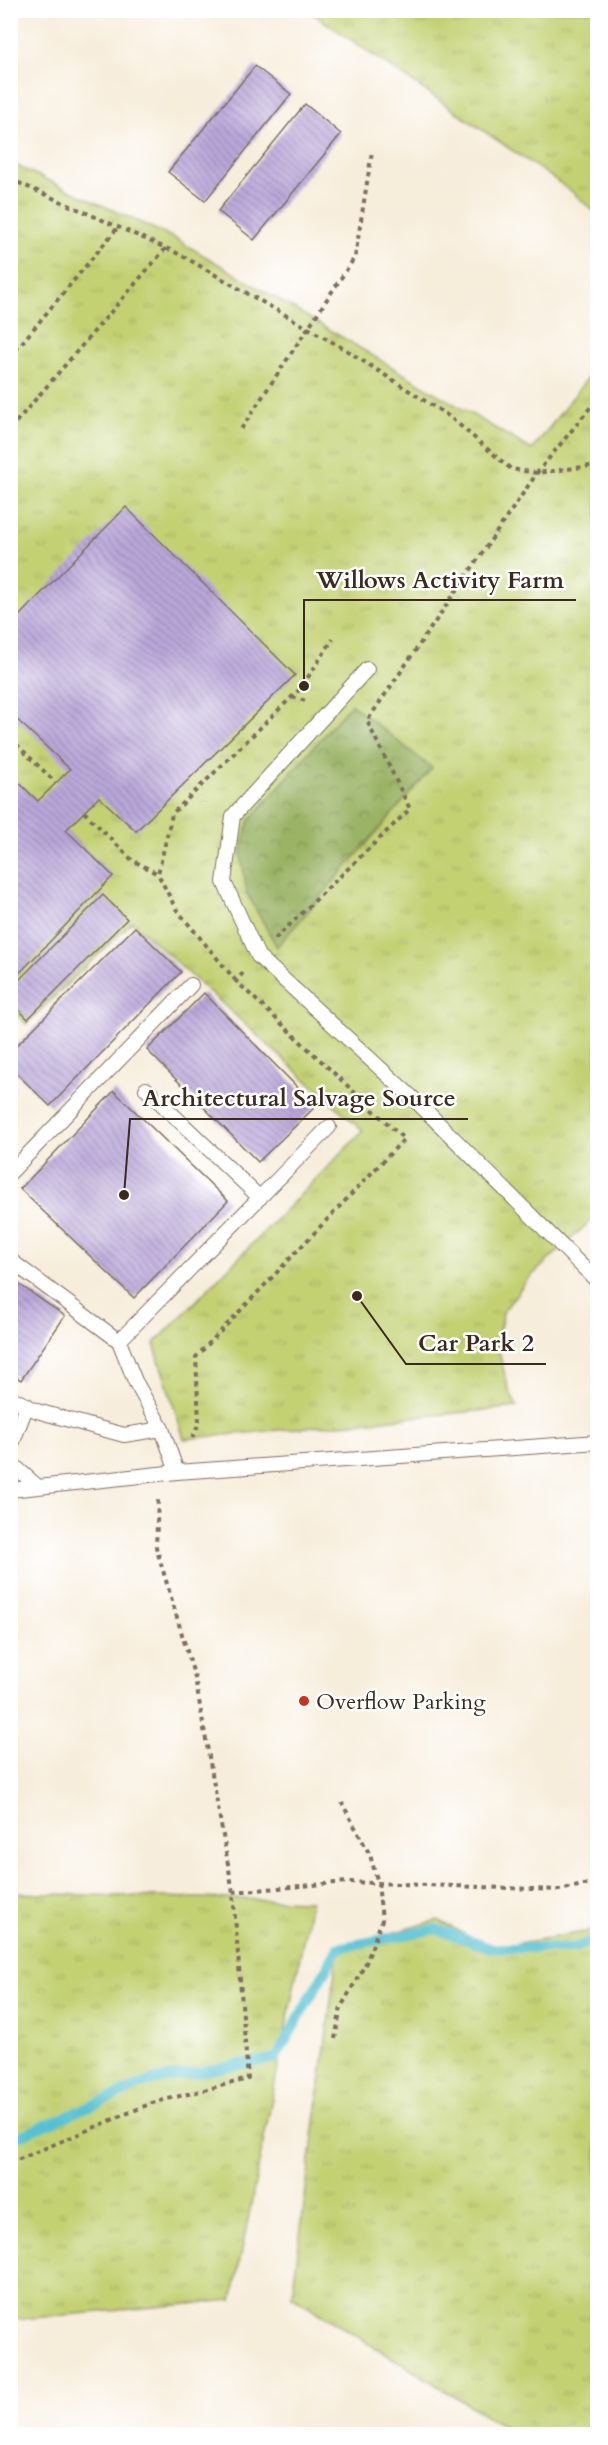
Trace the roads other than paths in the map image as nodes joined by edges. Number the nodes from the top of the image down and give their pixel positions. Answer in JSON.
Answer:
{"nodes":[{"id":1,"x":367,"y":669,"type":"dead end"},
{"id":2,"x":191,"y":986,"type":"dead end"},
{"id":3,"x":146,"y":1089,"type":"dead end"},
{"id":4,"x":329,"y":1127,"type":"dead end"},
{"id":5,"x":10,"y":1173,"type":"edge"},
{"id":6,"x":260,"y":1198,"type":"junction"},
{"id":7,"x":10,"y":1260,"type":"edge"},
{"id":8,"x":597,"y":1282,"type":"edge"},
{"id":9,"x":119,"y":1341,"type":"junction"},
{"id":10,"x":10,"y":1396,"type":"edge"},
{"id":11,"x":27,"y":1405,"type":"junction"},
{"id":12,"x":162,"y":1429,"type":"junction"},
{"id":13,"x":597,"y":1442,"type":"edge"},
{"id":14,"x":10,"y":1449,"type":"edge"},
{"id":15,"x":10,"y":1462,"type":"edge"},
{"id":16,"x":177,"y":1472,"type":"junction"},
{"id":17,"x":38,"y":1487,"type":"junction"},
{"id":18,"x":10,"y":1490,"type":"edge"}],
"edges":[{"from":1,"to":8,"type":"lane"},
{"from":2,"to":5,"type":"lane"},
{"from":3,"to":6,"type":"lane"},
{"from":4,"to":6,"type":"lane"},
{"from":6,"to":9,"type":"lane"},
{"from":7,"to":9,"type":"lane"},
{"from":9,"to":12,"type":"lane"},
{"from":10,"to":11,"type":"lane"},
{"from":11,"to":12,"type":"lane"},
{"from":11,"to":14,"type":"lane"},
{"from":12,"to":16,"type":"lane"},
{"from":13,"to":16,"type":"lane"},
{"from":15,"to":17,"type":"lane"},
{"from":16,"to":17,"type":"lane"},
{"from":17,"to":18,"type":"lane"}]}
